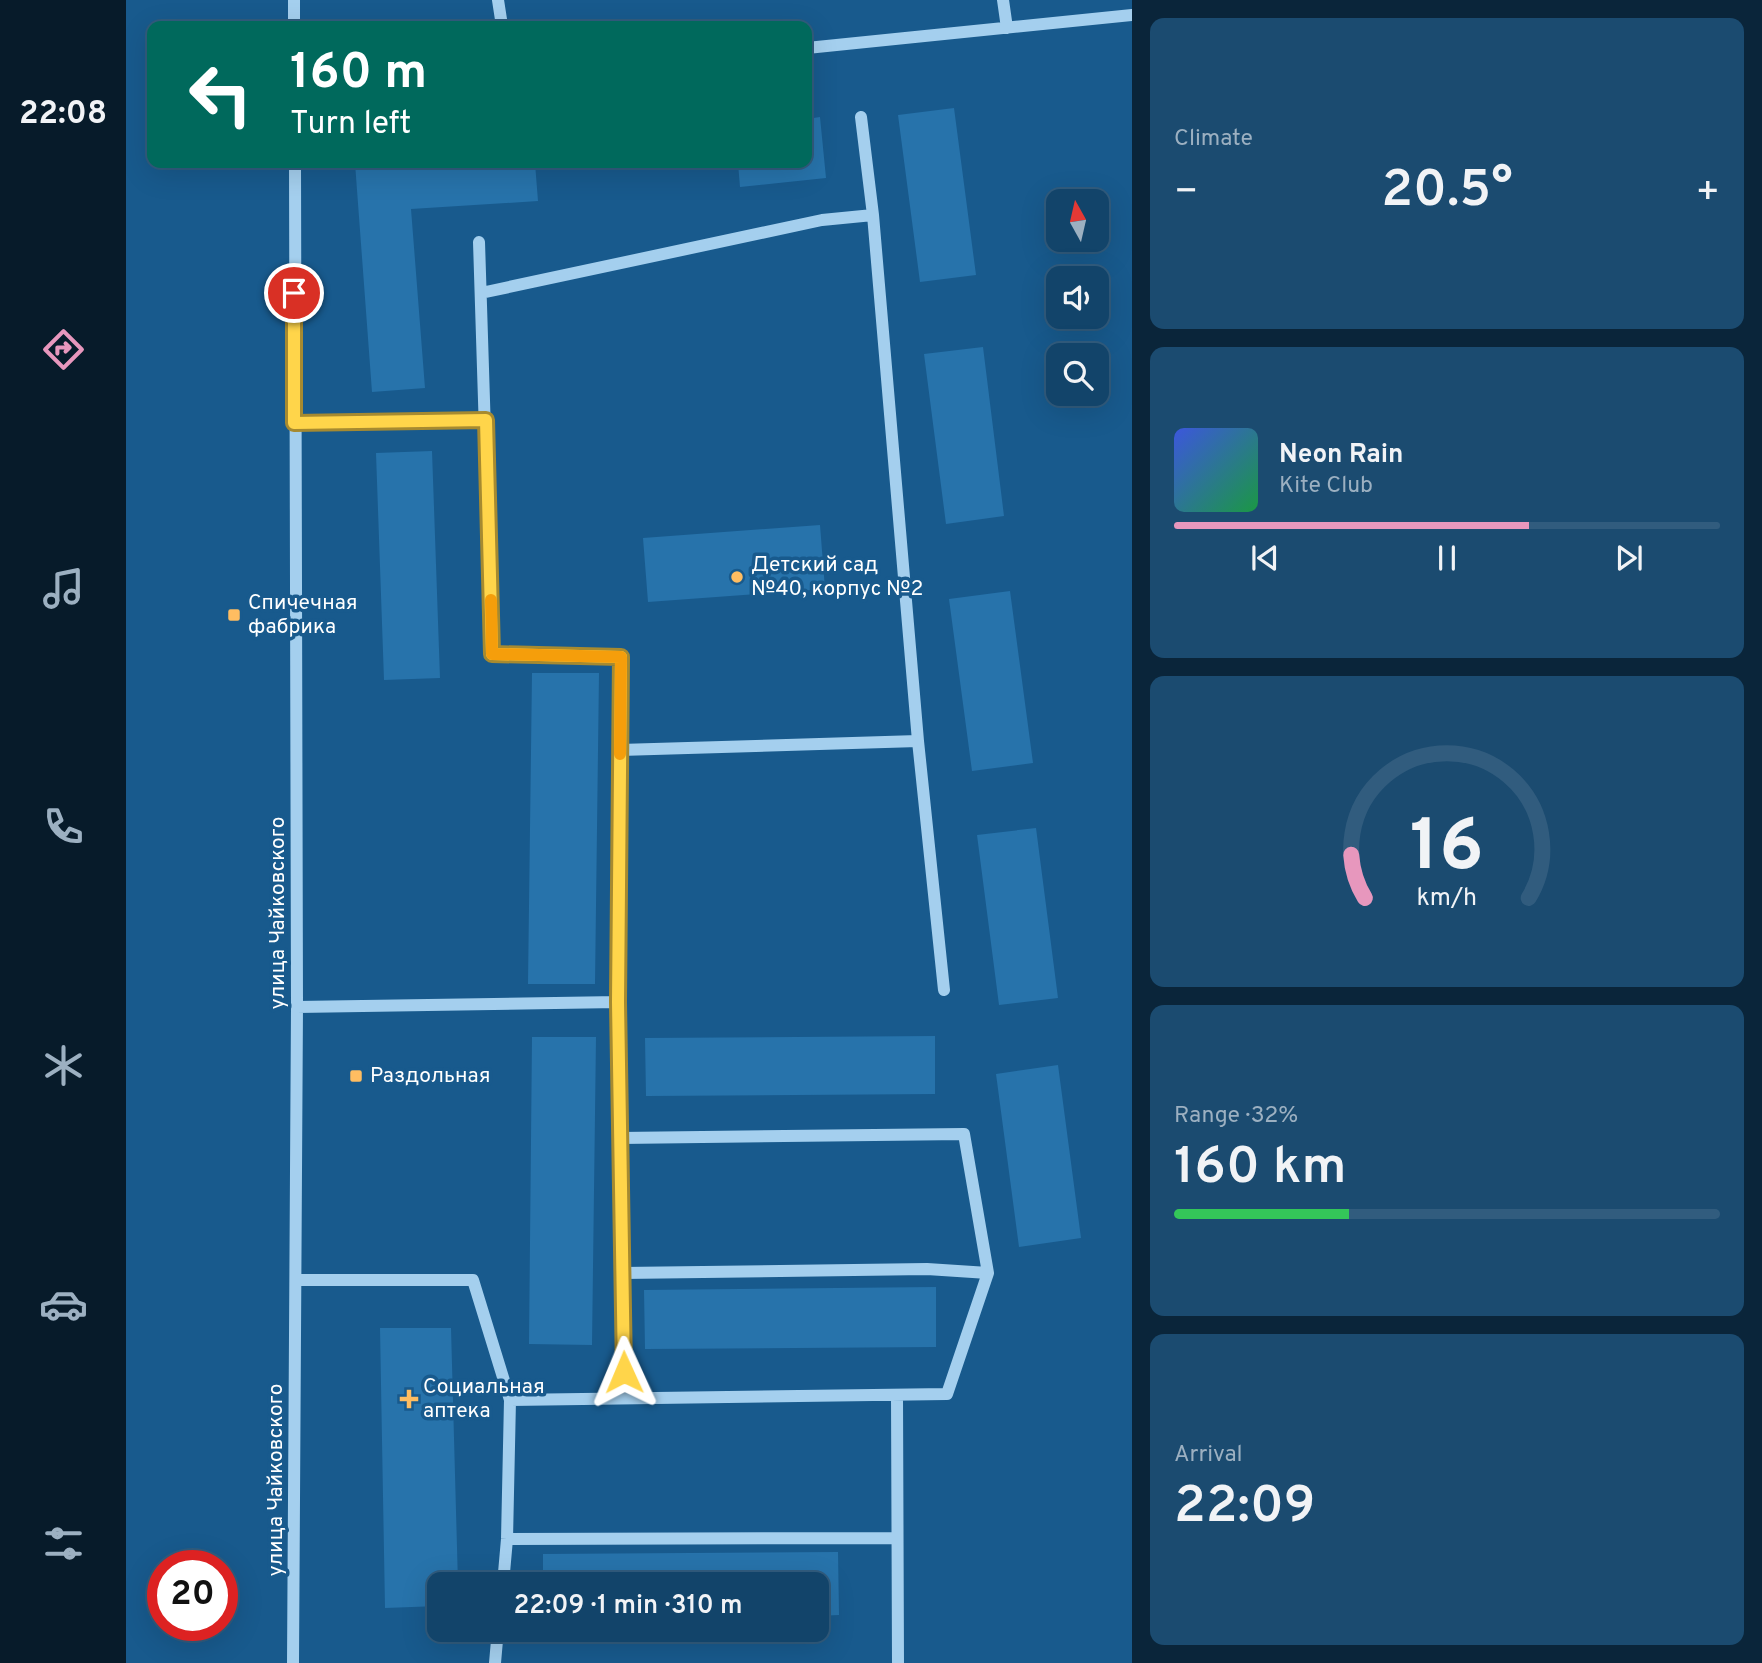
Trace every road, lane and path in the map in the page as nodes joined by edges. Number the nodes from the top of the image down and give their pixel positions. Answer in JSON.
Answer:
{"nodes":[{"id":1,"x":294,"y":0,"type":"edge"},
{"id":2,"x":498,"y":0,"type":"edge"},
{"id":3,"x":1003,"y":0,"type":"edge"},
{"id":4,"x":1132,"y":15,"type":"edge"},
{"id":5,"x":294,"y":21,"type":"edge"},
{"id":6,"x":501,"y":21,"type":"edge"},
{"id":7,"x":1007,"y":28,"type":"junction"},
{"id":8,"x":812,"y":48,"type":"edge"},
{"id":9,"x":861,"y":117,"type":"dead end"},
{"id":10,"x":295,"y":168,"type":"edge"},
{"id":11,"x":873,"y":215,"type":"junction"},
{"id":12,"x":479,"y":242,"type":"dead end"},
{"id":13,"x":481,"y":293,"type":"junction"},
{"id":14,"x":486,"y":420,"type":"junction"},
{"id":15,"x":294,"y":423,"type":"junction"},
{"id":16,"x":918,"y":741,"type":"junction"},
{"id":17,"x":620,"y":750,"type":"junction"},
{"id":18,"x":944,"y":990,"type":"dead end"},
{"id":19,"x":618,"y":1002,"type":"junction"},
{"id":20,"x":298,"y":1007,"type":"junction"},
{"id":21,"x":620,"y":1138,"type":"junction"},
{"id":22,"x":622,"y":1273,"type":"junction"},
{"id":23,"x":988,"y":1273,"type":"junction"},
{"id":24,"x":296,"y":1280,"type":"junction"},
{"id":25,"x":897,"y":1396,"type":"junction"},
{"id":26,"x":624,"y":1397,"type":"junction"},
{"id":27,"x":510,"y":1399,"type":"junction"},
{"id":28,"x":897,"y":1538,"type":"junction"},
{"id":29,"x":508,"y":1539,"type":"junction"},
{"id":30,"x":504,"y":1572,"type":"edge"},
{"id":31,"x":497,"y":1642,"type":"edge"},
{"id":32,"x":293,"y":1663,"type":"edge"},
{"id":33,"x":495,"y":1663,"type":"edge"},
{"id":34,"x":898,"y":1663,"type":"edge"}],
"edges":[{"from":1,"to":5,"type":"street"},
{"from":2,"to":6,"type":"street"},
{"from":3,"to":7,"type":"street"},
{"from":4,"to":7,"type":"street"},
{"from":7,"to":8,"type":"street"},
{"from":9,"to":11,"type":"street"},
{"from":10,"to":15,"type":"street","name":"улица Чайковского"},
{"from":11,"to":13,"type":"street"},
{"from":11,"to":16,"type":"street"},
{"from":12,"to":13,"type":"street"},
{"from":13,"to":14,"type":"street"},
{"from":14,"to":15,"type":"street"},
{"from":14,"to":17,"type":"street"},
{"from":15,"to":20,"type":"street","name":"улица Чайковского"},
{"from":16,"to":17,"type":"street"},
{"from":16,"to":18,"type":"street"},
{"from":17,"to":19,"type":"street"},
{"from":19,"to":20,"type":"street"},
{"from":19,"to":21,"type":"street"},
{"from":20,"to":24,"type":"street","name":"улица Чайковского"},
{"from":21,"to":22,"type":"street"},
{"from":21,"to":23,"type":"street"},
{"from":22,"to":23,"type":"street"},
{"from":22,"to":26,"type":"street"},
{"from":23,"to":25,"type":"street"},
{"from":24,"to":27,"type":"street"},
{"from":24,"to":32,"type":"street","name":"улица Чайковского"},
{"from":25,"to":26,"type":"street"},
{"from":25,"to":28,"type":"street"},
{"from":26,"to":27,"type":"street"},
{"from":27,"to":29,"type":"street"},
{"from":28,"to":29,"type":"street"},
{"from":28,"to":34,"type":"street"},
{"from":29,"to":30,"type":"street"},
{"from":31,"to":33,"type":"street"}]}
